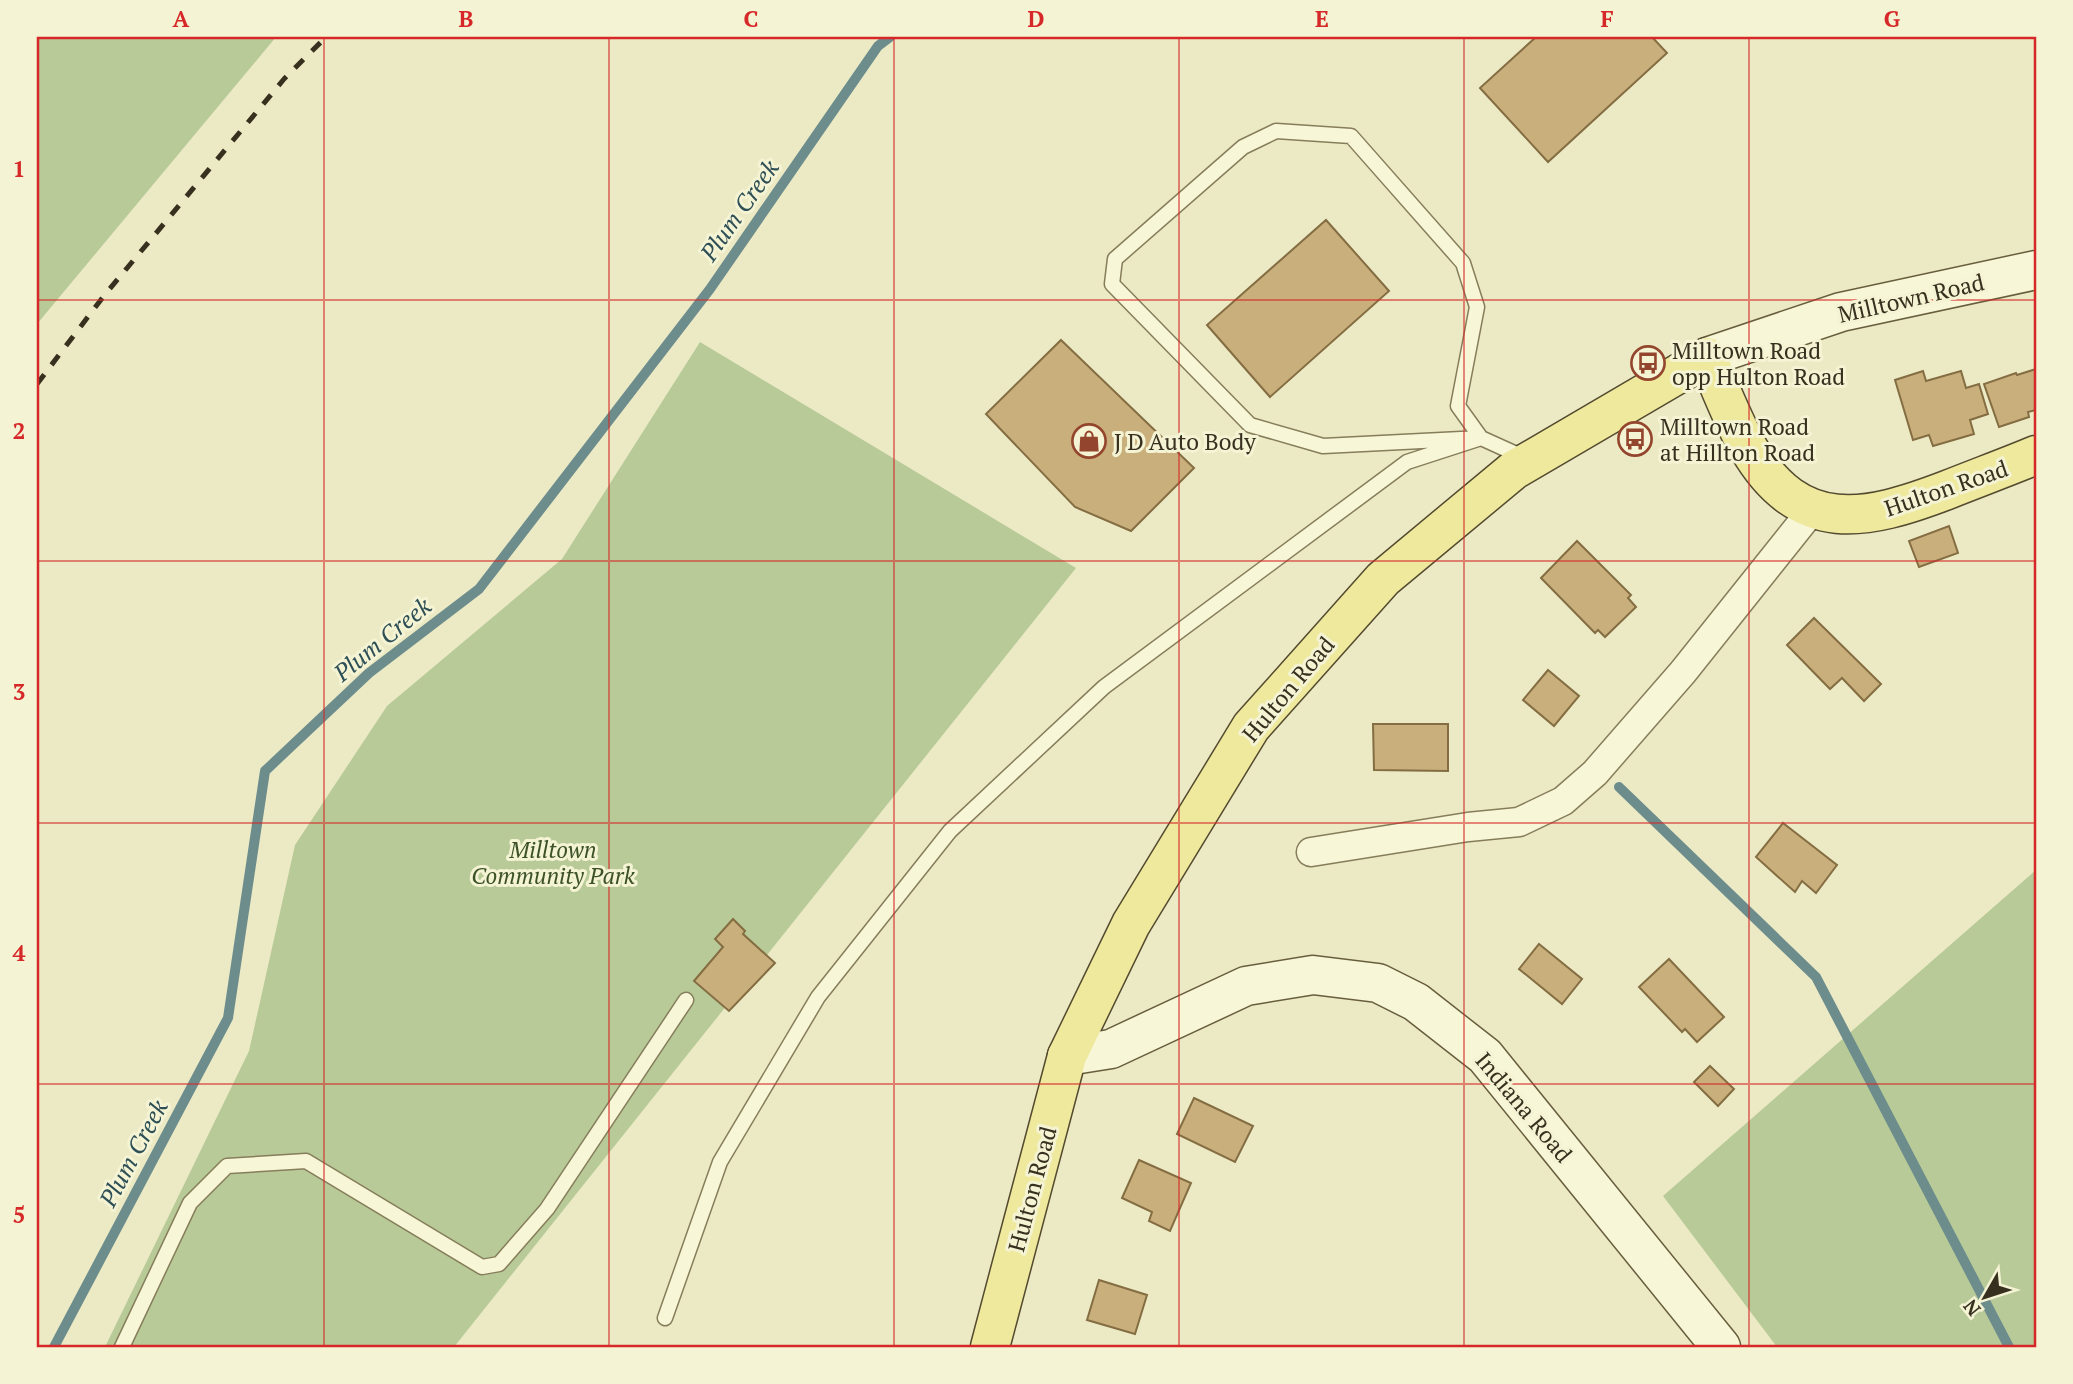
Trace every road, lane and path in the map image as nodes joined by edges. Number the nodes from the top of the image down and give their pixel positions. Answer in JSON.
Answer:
{"nodes":[{"id":1,"x":2036,"y":270,"type":"edge"},
{"id":2,"x":1707,"y":356,"type":"junction"},
{"id":3,"x":1481,"y":438,"type":"junction"},
{"id":4,"x":2036,"y":455,"type":"edge"},
{"id":5,"x":1529,"y":460,"type":"junction"},
{"id":6,"x":1813,"y":509,"type":"junction"},
{"id":7,"x":1311,"y":852,"type":"dead end"},
{"id":8,"x":686,"y":1000,"type":"dead end"},
{"id":9,"x":1067,"y":1056,"type":"junction"},
{"id":10,"x":664,"y":1318,"type":"dead end"},
{"id":11,"x":122,"y":1347,"type":"edge"},
{"id":12,"x":990,"y":1347,"type":"edge"},
{"id":13,"x":1721,"y":1347,"type":"edge"}],
"edges":[{"from":1,"to":2,"type":"street","name":"Milltown Road"},
{"from":2,"to":5,"type":"main road","name":"Hulton Road"},
{"from":2,"to":6,"type":"main road","name":"Hulton Road"},
{"from":3,"to":3,"type":"lane"},
{"from":3,"to":5,"type":"lane"},
{"from":3,"to":10,"type":"lane"},
{"from":4,"to":6,"type":"main road","name":"Hulton Road"},
{"from":5,"to":9,"type":"main road","name":"Hulton Road"},
{"from":6,"to":7,"type":"street"},
{"from":8,"to":11,"type":"lane"},
{"from":9,"to":12,"type":"main road","name":"Hulton Road"},
{"from":9,"to":13,"type":"street","name":"Indiana Road"}]}
